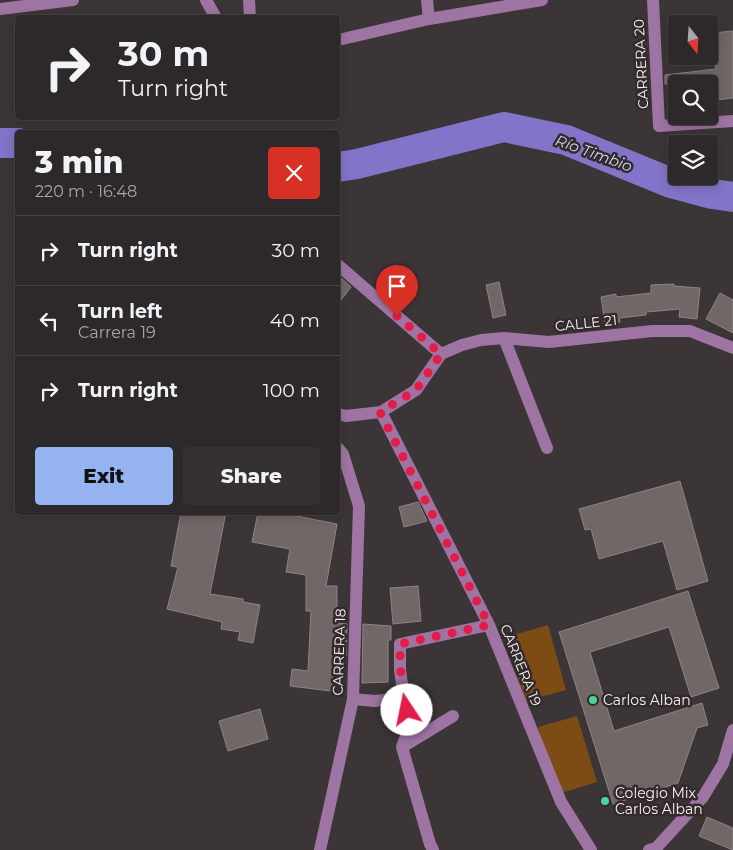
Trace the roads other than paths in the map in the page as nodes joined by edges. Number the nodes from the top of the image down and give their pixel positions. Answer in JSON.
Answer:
{"nodes":[{"id":1,"x":73,"y":0,"type":"edge"},
{"id":2,"x":206,"y":0,"type":"edge"},
{"id":3,"x":250,"y":0,"type":"edge"},
{"id":4,"x":427,"y":0,"type":"edge"},
{"id":5,"x":542,"y":0,"type":"edge"},
{"id":6,"x":653,"y":0,"type":"edge"},
{"id":7,"x":0,"y":9,"type":"edge"},
{"id":8,"x":214,"y":15,"type":"edge"},
{"id":9,"x":250,"y":15,"type":"edge"},
{"id":10,"x":429,"y":19,"type":"junction"},
{"id":11,"x":340,"y":40,"type":"edge"},
{"id":12,"x":733,"y":121,"type":"edge"},
{"id":13,"x":340,"y":267,"type":"edge"},
{"id":14,"x":504,"y":338,"type":"junction"},
{"id":15,"x":733,"y":348,"type":"edge"},
{"id":16,"x":441,"y":354,"type":"junction"},
{"id":17,"x":380,"y":412,"type":"junction"},
{"id":18,"x":340,"y":414,"type":"edge"},
{"id":19,"x":546,"y":448,"type":"dead end"},
{"id":20,"x":340,"y":451,"type":"edge"},
{"id":21,"x":489,"y":625,"type":"junction"},
{"id":22,"x":404,"y":698,"type":"junction"},
{"id":23,"x":353,"y":699,"type":"junction"},
{"id":24,"x":453,"y":716,"type":"dead end"},
{"id":25,"x":733,"y":730,"type":"edge"},
{"id":26,"x":402,"y":747,"type":"junction"},
{"id":27,"x":654,"y":849,"type":"edge"},
{"id":28,"x":320,"y":850,"type":"edge"},
{"id":29,"x":432,"y":850,"type":"edge"},
{"id":30,"x":591,"y":850,"type":"edge"}],
"edges":[{"from":1,"to":7,"type":"street"},
{"from":2,"to":8,"type":"street"},
{"from":3,"to":9,"type":"street"},
{"from":4,"to":10,"type":"street"},
{"from":5,"to":10,"type":"street"},
{"from":6,"to":12,"type":"street","name":"CARRERA 20"},
{"from":10,"to":11,"type":"street"},
{"from":13,"to":16,"type":"street"},
{"from":14,"to":15,"type":"street","name":"CALLE 21"},
{"from":14,"to":16,"type":"street","name":"CALLE 21"},
{"from":14,"to":19,"type":"street"},
{"from":16,"to":17,"type":"street"},
{"from":17,"to":18,"type":"street"},
{"from":17,"to":21,"type":"street","name":"CARRERA 19"},
{"from":20,"to":23,"type":"street","name":"CARRERA 18"},
{"from":21,"to":22,"type":"street"},
{"from":21,"to":30,"type":"street","name":"CARRERA 19"},
{"from":22,"to":23,"type":"street"},
{"from":22,"to":26,"type":"street"},
{"from":23,"to":28,"type":"street","name":"CARRERA 18"},
{"from":24,"to":26,"type":"street"},
{"from":25,"to":27,"type":"street"},
{"from":26,"to":29,"type":"street"}]}
